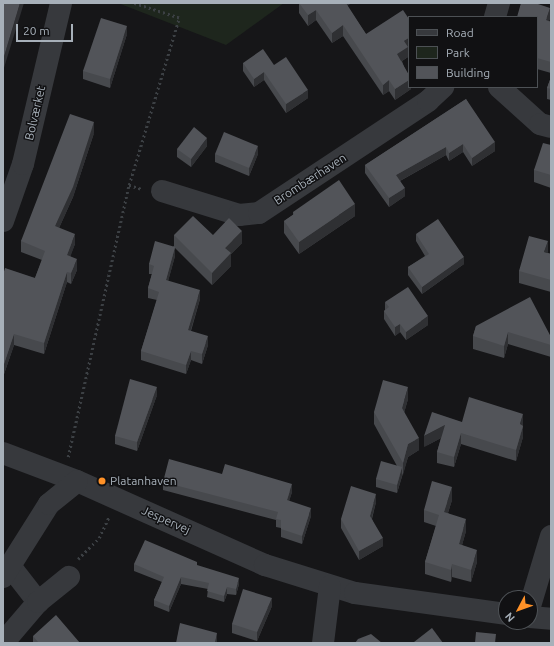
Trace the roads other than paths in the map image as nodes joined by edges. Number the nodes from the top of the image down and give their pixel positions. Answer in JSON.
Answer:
{"nodes":[{"id":1,"x":61,"y":3,"type":"edge"},
{"id":2,"x":499,"y":3,"type":"edge"},
{"id":3,"x":495,"y":16,"type":"edge"},
{"id":4,"x":442,"y":88,"type":"edge"},
{"id":5,"x":500,"y":88,"type":"edge"},
{"id":6,"x":551,"y":128,"type":"edge"},
{"id":7,"x":162,"y":191,"type":"dead end"},
{"id":8,"x":3,"y":221,"type":"edge"},
{"id":9,"x":3,"y":453,"type":"edge"},
{"id":10,"x":77,"y":481,"type":"junction"},
{"id":11,"x":551,"y":536,"type":"edge"},
{"id":12,"x":6,"y":572,"type":"edge"},
{"id":13,"x":69,"y":577,"type":"road end"},
{"id":14,"x":330,"y":586,"type":"junction"},
{"id":15,"x":535,"y":590,"type":"edge"},
{"id":16,"x":38,"y":602,"type":"junction"},
{"id":17,"x":498,"y":613,"type":"edge"},
{"id":18,"x":538,"y":617,"type":"edge"},
{"id":19,"x":551,"y":618,"type":"edge"},
{"id":20,"x":3,"y":642,"type":"edge"},
{"id":21,"x":323,"y":643,"type":"edge"}],
"edges":[{"from":1,"to":8,"type":"street","name":"Bolværket"},
{"from":2,"to":3,"type":"street"},
{"from":4,"to":7,"type":"street","name":"Brombærhaven"},
{"from":5,"to":6,"type":"street"},
{"from":9,"to":10,"type":"street","name":"Jespervej"},
{"from":10,"to":12,"type":"street"},
{"from":10,"to":14,"type":"street","name":"Jespervej"},
{"from":11,"to":15,"type":"street"},
{"from":12,"to":16,"type":"street"},
{"from":13,"to":16,"type":"street"},
{"from":14,"to":17,"type":"street","name":"Jespervej"},
{"from":14,"to":21,"type":"street"},
{"from":16,"to":20,"type":"street"},
{"from":18,"to":19,"type":"street"}]}
